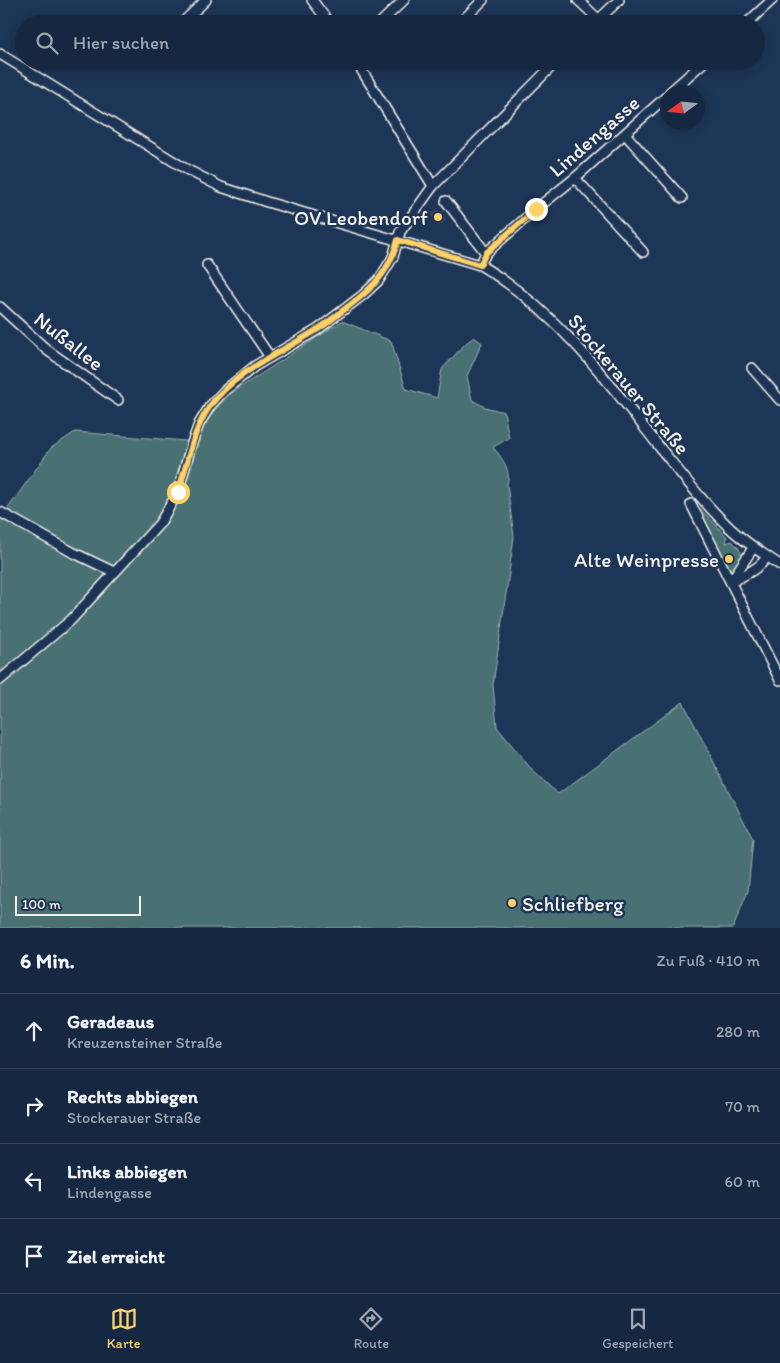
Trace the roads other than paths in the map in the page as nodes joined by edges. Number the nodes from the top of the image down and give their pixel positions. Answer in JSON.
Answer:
{"nodes":[{"id":1,"x":206,"y":0,"type":"edge"},
{"id":2,"x":312,"y":0,"type":"edge"},
{"id":3,"x":404,"y":0,"type":"edge"},
{"id":4,"x":483,"y":0,"type":"edge"},
{"id":5,"x":578,"y":0,"type":"edge"},
{"id":6,"x":619,"y":0,"type":"edge"},
{"id":7,"x":772,"y":0,"type":"edge"},
{"id":8,"x":190,"y":15,"type":"edge"},
{"id":9,"x":323,"y":15,"type":"edge"},
{"id":10,"x":388,"y":15,"type":"edge"},
{"id":11,"x":467,"y":15,"type":"edge"},
{"id":12,"x":590,"y":15,"type":"edge"},
{"id":13,"x":603,"y":15,"type":"edge"},
{"id":14,"x":756,"y":15,"type":"edge"},
{"id":15,"x":0,"y":54,"type":"edge"},
{"id":16,"x":15,"y":63,"type":"edge"},
{"id":17,"x":26,"y":70,"type":"edge"},
{"id":18,"x":362,"y":70,"type":"edge"},
{"id":19,"x":548,"y":70,"type":"edge"},
{"id":20,"x":695,"y":70,"type":"edge"},
{"id":21,"x":678,"y":85,"type":"edge"},
{"id":22,"x":660,"y":102,"type":"edge"},
{"id":23,"x":625,"y":134,"type":"junction"},
{"id":24,"x":575,"y":178,"type":"junction"},
{"id":25,"x":434,"y":186,"type":"junction"},
{"id":26,"x":682,"y":198,"type":"dead end"},
{"id":27,"x":446,"y":201,"type":"dead end"},
{"id":28,"x":398,"y":240,"type":"junction"},
{"id":29,"x":643,"y":252,"type":"dead end"},
{"id":30,"x":486,"y":253,"type":"junction"},
{"id":31,"x":207,"y":265,"type":"dead end"},
{"id":32,"x":480,"y":265,"type":"junction"},
{"id":33,"x":0,"y":308,"type":"edge"},
{"id":34,"x":270,"y":357,"type":"junction"},
{"id":35,"x":752,"y":368,"type":"dead end"},
{"id":36,"x":118,"y":400,"type":"dead end"},
{"id":37,"x":780,"y":400,"type":"edge"},
{"id":38,"x":691,"y":504,"type":"dead end"},
{"id":39,"x":0,"y":512,"type":"edge"},
{"id":40,"x":753,"y":548,"type":"junction"},
{"id":41,"x":767,"y":557,"type":"junction"},
{"id":42,"x":780,"y":565,"type":"edge"},
{"id":43,"x":114,"y":572,"type":"junction"},
{"id":44,"x":731,"y":582,"type":"junction"},
{"id":45,"x":0,"y":680,"type":"edge"},
{"id":46,"x":780,"y":680,"type":"edge"}],
"edges":[{"from":1,"to":8,"type":"street"},
{"from":2,"to":9,"type":"street"},
{"from":3,"to":10,"type":"street"},
{"from":4,"to":11,"type":"street"},
{"from":5,"to":12,"type":"street"},
{"from":6,"to":13,"type":"street"},
{"from":7,"to":14,"type":"street"},
{"from":15,"to":16,"type":"street","name":"Stockerauer Straße"},
{"from":17,"to":28,"type":"street","name":"Stockerauer Straße"},
{"from":18,"to":25,"type":"street"},
{"from":19,"to":25,"type":"street"},
{"from":20,"to":21,"type":"street","name":"Lindengasse"},
{"from":22,"to":23,"type":"street","name":"Lindengasse"},
{"from":23,"to":24,"type":"street","name":"Lindengasse"},
{"from":23,"to":26,"type":"street"},
{"from":24,"to":29,"type":"street"},
{"from":24,"to":30,"type":"street","name":"Lindengasse"},
{"from":25,"to":28,"type":"street"},
{"from":27,"to":30,"type":"street"},
{"from":28,"to":32,"type":"street","name":"Stockerauer Straße"},
{"from":28,"to":34,"type":"street"},
{"from":30,"to":32,"type":"street","name":"Lindengasse"},
{"from":31,"to":34,"type":"street"},
{"from":32,"to":40,"type":"street","name":"Stockerauer Straße"},
{"from":33,"to":36,"type":"street","name":"Nußallee"},
{"from":34,"to":43,"type":"street"},
{"from":35,"to":37,"type":"street"},
{"from":38,"to":44,"type":"street"},
{"from":39,"to":43,"type":"street"},
{"from":40,"to":41,"type":"street","name":"Stockerauer Straße"},
{"from":40,"to":44,"type":"street"},
{"from":41,"to":42,"type":"street","name":"Stockerauer Straße"},
{"from":41,"to":44,"type":"street"},
{"from":43,"to":45,"type":"street"},
{"from":44,"to":46,"type":"street"}]}
